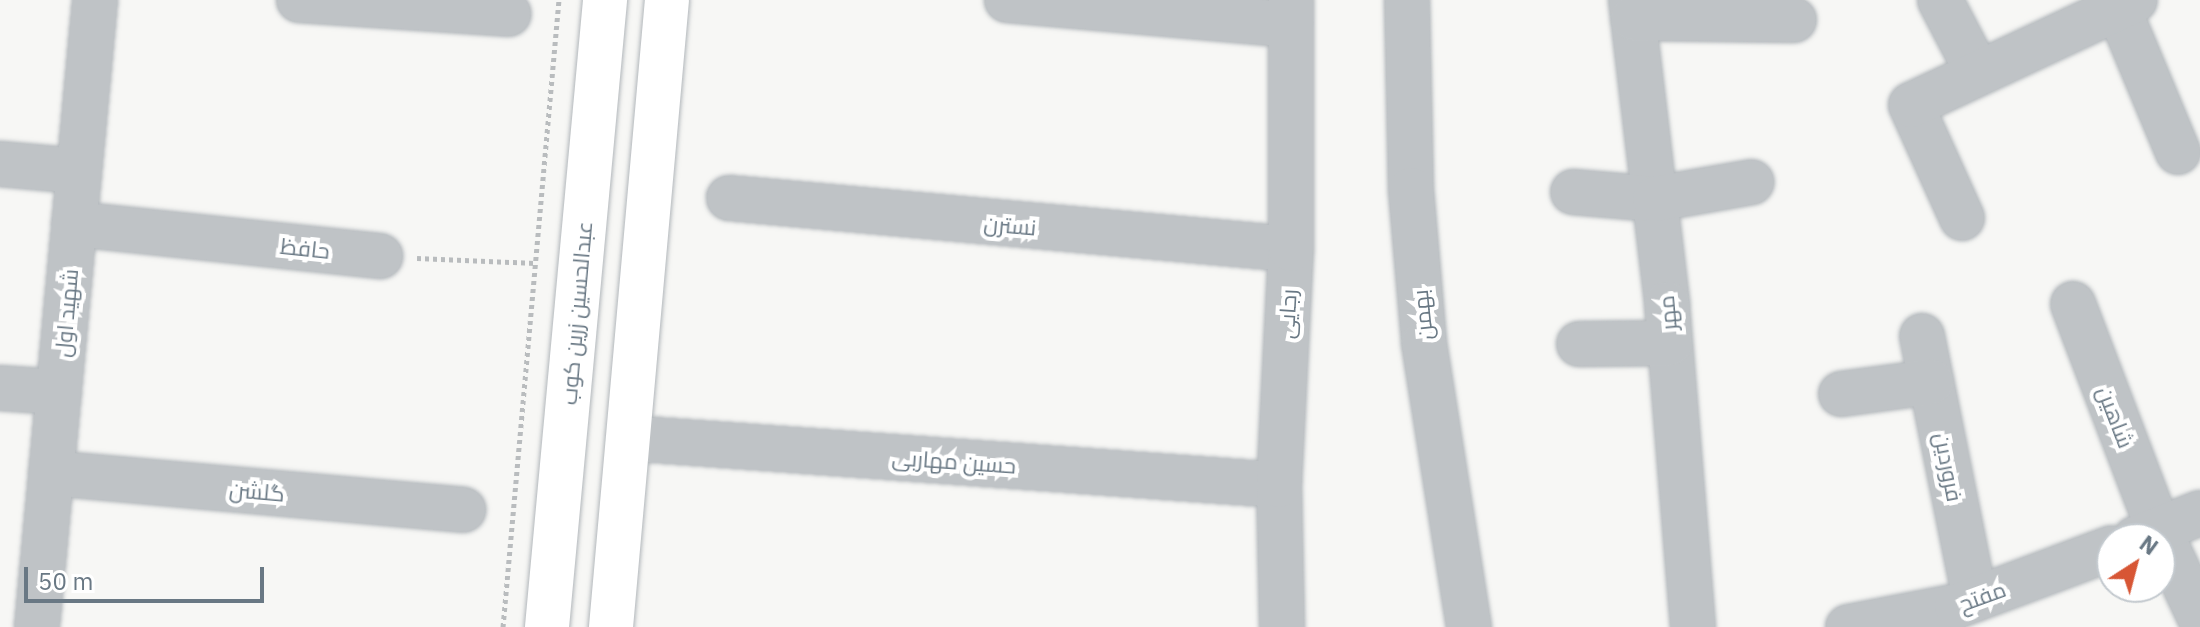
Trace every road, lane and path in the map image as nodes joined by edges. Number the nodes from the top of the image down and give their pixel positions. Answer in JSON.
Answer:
{"nodes":[{"id":1,"x":95,"y":0,"type":"edge"},
{"id":2,"x":299,"y":0,"type":"edge"},
{"id":3,"x":559,"y":0,"type":"edge"},
{"id":4,"x":605,"y":0,"type":"edge"},
{"id":5,"x":667,"y":0,"type":"edge"},
{"id":6,"x":1007,"y":0,"type":"edge"},
{"id":7,"x":1407,"y":0,"type":"edge"},
{"id":8,"x":1940,"y":0,"type":"edge"},
{"id":9,"x":2126,"y":4,"type":"edge"},
{"id":10,"x":1632,"y":9,"type":"edge"},
{"id":11,"x":1291,"y":13,"type":"edge"},
{"id":12,"x":509,"y":14,"type":"dead end"},
{"id":13,"x":1794,"y":20,"type":"dead end"},
{"id":14,"x":1978,"y":73,"type":"junction"},
{"id":15,"x":2178,"y":152,"type":"dead end"},
{"id":16,"x":0,"y":164,"type":"edge"},
{"id":17,"x":79,"y":171,"type":"junction"},
{"id":18,"x":1752,"y":182,"type":"dead end"},
{"id":19,"x":1573,"y":192,"type":"dead end"},
{"id":20,"x":729,"y":198,"type":"dead end"},
{"id":21,"x":1655,"y":199,"type":"junction"},
{"id":22,"x":1962,"y":218,"type":"dead end"},
{"id":23,"x":74,"y":224,"type":"junction"},
{"id":24,"x":1291,"y":249,"type":"junction"},
{"id":25,"x":380,"y":256,"type":"joint"},
{"id":26,"x":536,"y":263,"type":"junction"},
{"id":27,"x":2073,"y":304,"type":"dead end"},
{"id":28,"x":1922,"y":336,"type":"dead end"},
{"id":29,"x":1670,"y":343,"type":"junction"},
{"id":30,"x":1579,"y":344,"type":"dead end"},
{"id":31,"x":1931,"y":382,"type":"junction"},
{"id":32,"x":0,"y":388,"type":"edge"},
{"id":33,"x":59,"y":392,"type":"junction"},
{"id":34,"x":1841,"y":394,"type":"dead end"},
{"id":35,"x":628,"y":438,"type":"junction"},
{"id":36,"x":51,"y":473,"type":"junction"},
{"id":37,"x":1279,"y":485,"type":"junction"},
{"id":38,"x":463,"y":510,"type":"dead end"},
{"id":39,"x":2200,"y":513,"type":"edge"},
{"id":40,"x":2143,"y":523,"type":"edge"},
{"id":41,"x":2175,"y":523,"type":"edge"},
{"id":42,"x":2096,"y":554,"type":"edge"},
{"id":43,"x":2176,"y":580,"type":"edge"},
{"id":44,"x":1954,"y":612,"type":"edge"},
{"id":45,"x":2200,"y":618,"type":"edge"},
{"id":46,"x":25,"y":619,"type":"edge"},
{"id":47,"x":615,"y":625,"type":"edge"},
{"id":48,"x":503,"y":627,"type":"edge"},
{"id":49,"x":547,"y":627,"type":"edge"},
{"id":50,"x":1282,"y":627,"type":"edge"},
{"id":51,"x":1469,"y":627,"type":"edge"},
{"id":52,"x":1693,"y":627,"type":"edge"},
{"id":53,"x":1848,"y":627,"type":"edge"}],
"edges":[{"from":1,"to":17,"type":"street","name":"شهید اول"},
{"from":2,"to":12,"type":"street"},
{"from":3,"to":26,"type":"path"},
{"from":4,"to":49,"type":"main road","name":"عبدالحسین زرین کوب"},
{"from":5,"to":35,"type":"main road"},
{"from":6,"to":11,"type":"street"},
{"from":7,"to":51,"type":"street","name":"بهمن"},
{"from":8,"to":14,"type":"street"},
{"from":9,"to":14,"type":"street"},
{"from":9,"to":15,"type":"street"},
{"from":10,"to":13,"type":"street"},
{"from":10,"to":21,"type":"street","name":"مهر"},
{"from":11,"to":24,"type":"street","name":"رجایی"},
{"from":14,"to":22,"type":"street"},
{"from":16,"to":17,"type":"street"},
{"from":17,"to":23,"type":"street","name":"شهید اول"},
{"from":18,"to":21,"type":"street"},
{"from":19,"to":21,"type":"street"},
{"from":20,"to":24,"type":"street","name":"نسترن"},
{"from":21,"to":29,"type":"street","name":"مهر"},
{"from":23,"to":25,"type":"street","name":"حافظ"},
{"from":23,"to":33,"type":"street","name":"شهید اول"},
{"from":24,"to":37,"type":"street","name":"رجایی"},
{"from":25,"to":26,"type":"path"},
{"from":26,"to":48,"type":"path"},
{"from":27,"to":40,"type":"street","name":"شاهین"},
{"from":28,"to":31,"type":"street","name":"فروردین"},
{"from":29,"to":30,"type":"street"},
{"from":29,"to":52,"type":"street","name":"مهر"},
{"from":31,"to":34,"type":"street"},
{"from":31,"to":44,"type":"street","name":"فروردین"},
{"from":32,"to":33,"type":"street"},
{"from":33,"to":36,"type":"street","name":"شهید اول"},
{"from":35,"to":37,"type":"street","name":"حسین مهاربی"},
{"from":35,"to":47,"type":"main road"},
{"from":36,"to":38,"type":"street","name":"گلشن"},
{"from":36,"to":46,"type":"street","name":"شهید اول"},
{"from":37,"to":50,"type":"street","name":"رجایی"},
{"from":39,"to":41,"type":"street"},
{"from":42,"to":44,"type":"street","name":"مفتح"},
{"from":43,"to":45,"type":"street","name":"شاهین"},
{"from":44,"to":53,"type":"street","name":"مفتح"}]}
